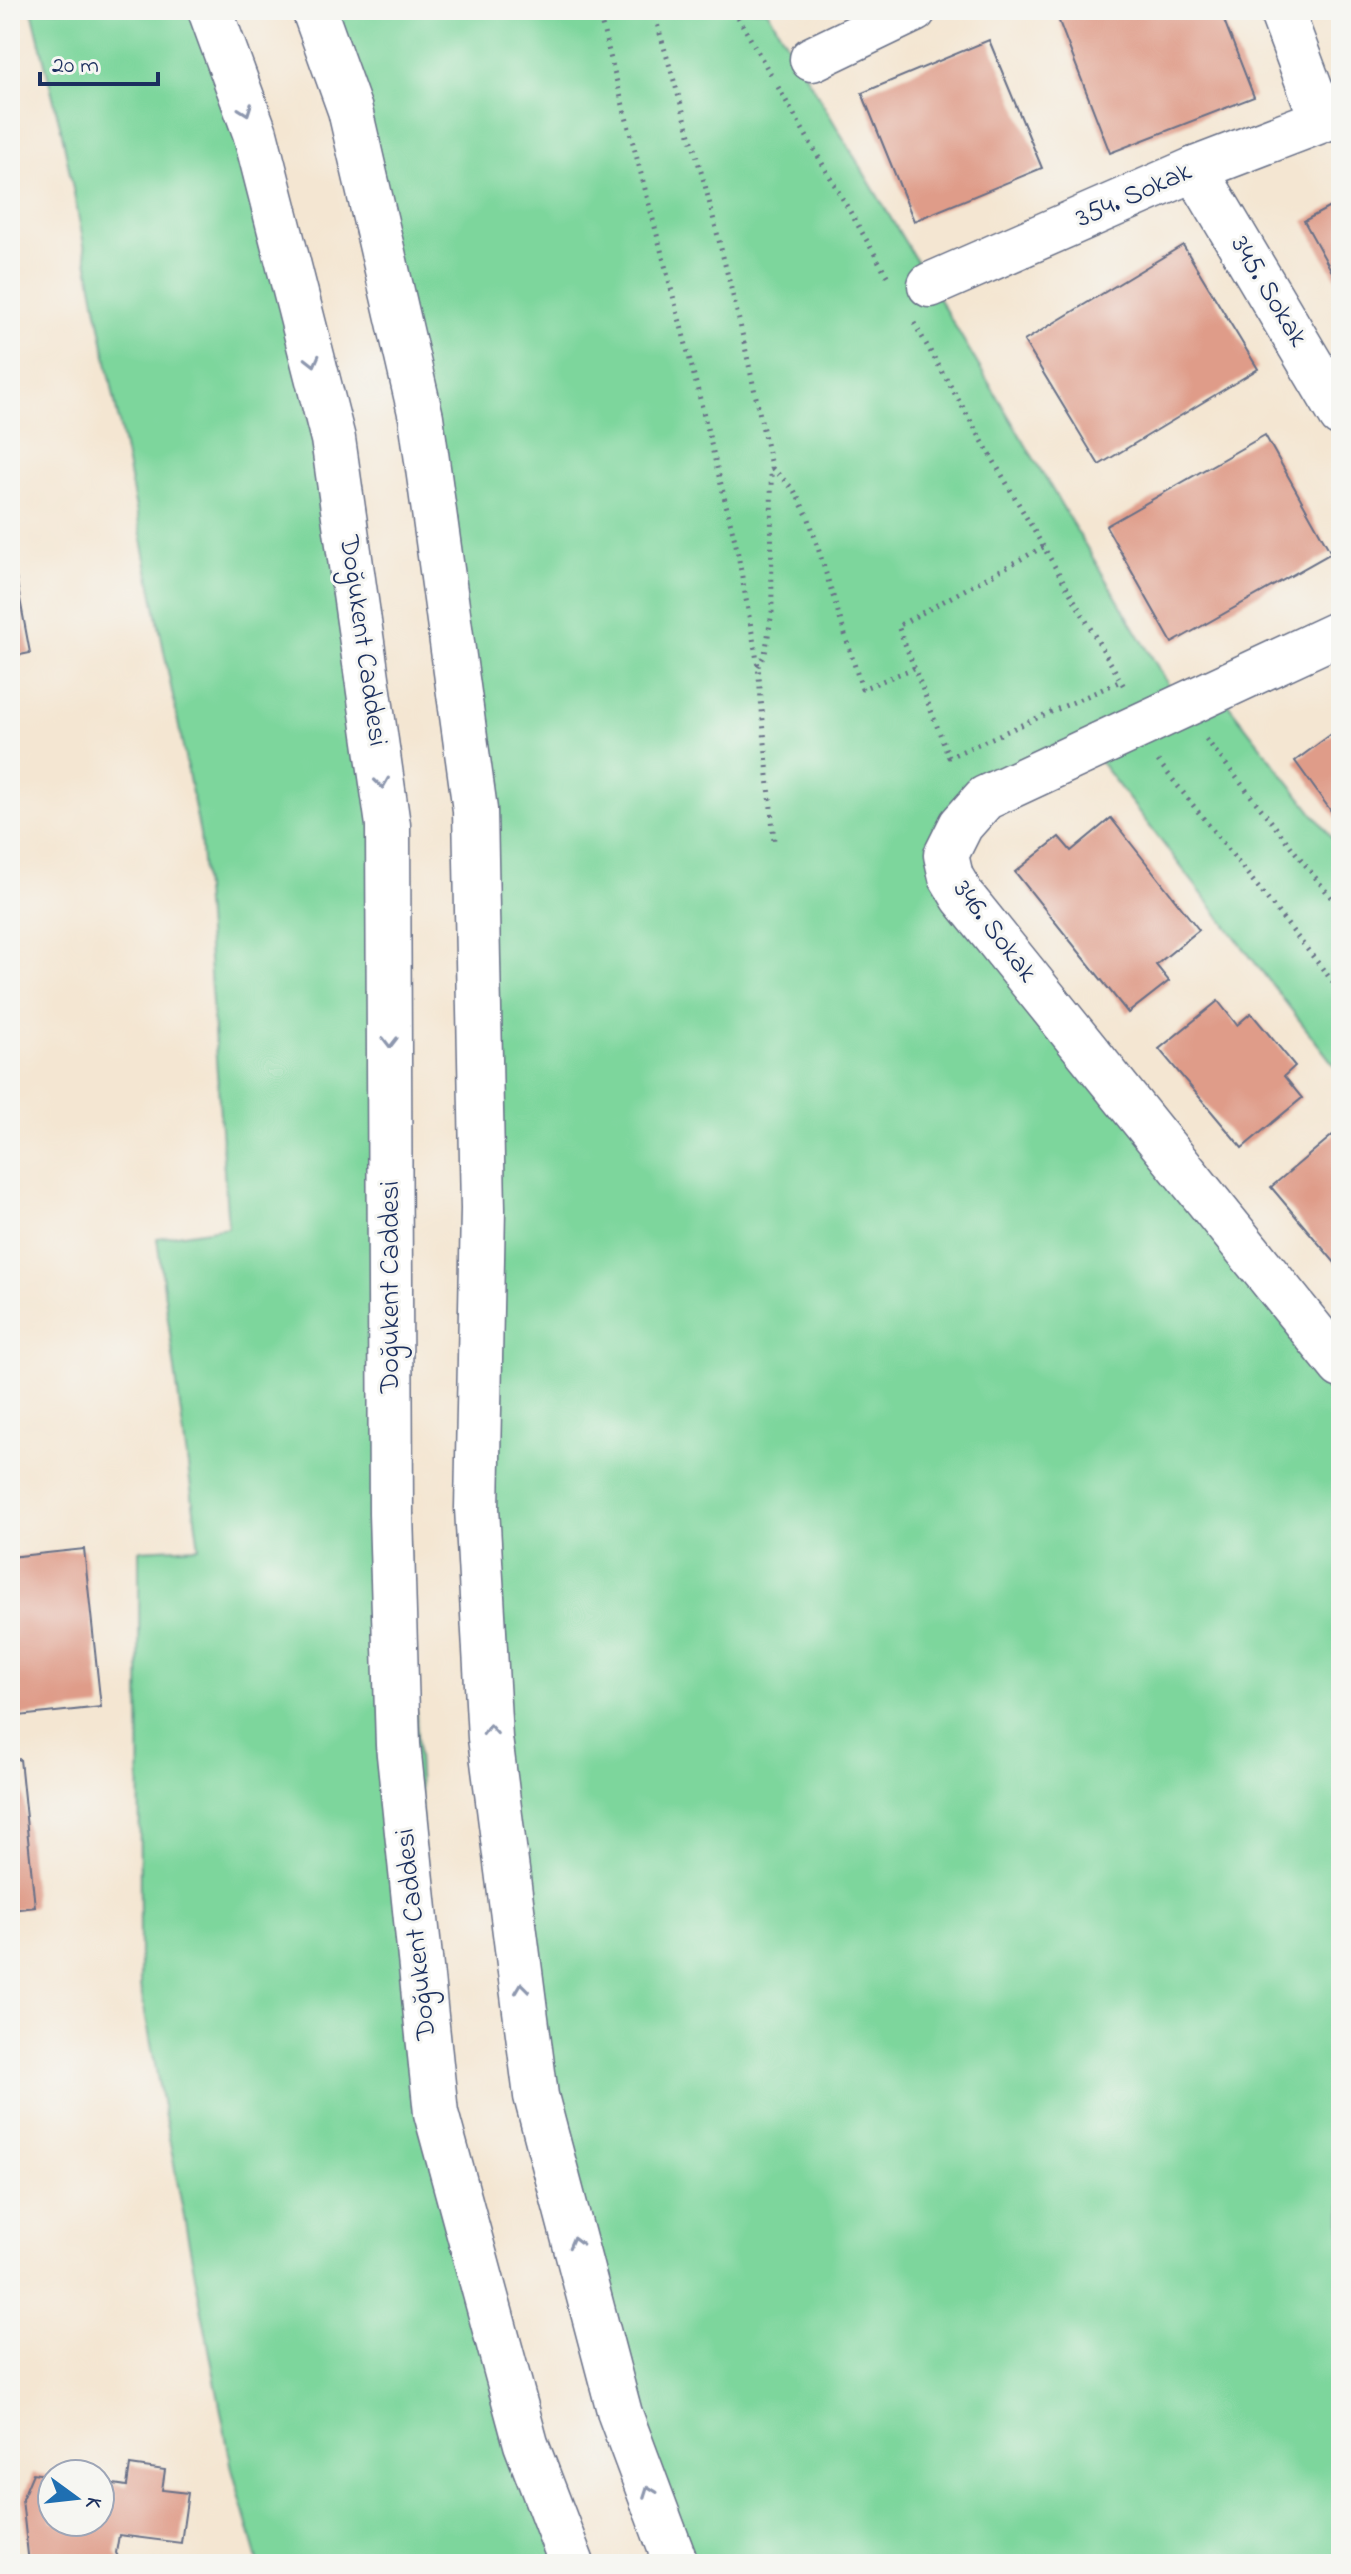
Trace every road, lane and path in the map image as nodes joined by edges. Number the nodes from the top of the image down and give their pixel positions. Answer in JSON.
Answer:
{"nodes":[{"id":1,"x":210,"y":10,"type":"edge"},
{"id":2,"x":314,"y":10,"type":"edge"},
{"id":3,"x":598,"y":10,"type":"edge"},
{"id":4,"x":653,"y":10,"type":"edge"},
{"id":5,"x":734,"y":10,"type":"edge"},
{"id":6,"x":914,"y":10,"type":"edge"},
{"id":7,"x":1281,"y":10,"type":"edge"},
{"id":8,"x":812,"y":59,"type":"dead end"},
{"id":9,"x":1332,"y":117,"type":"edge"},
{"id":10,"x":1195,"y":169,"type":"junction"},
{"id":11,"x":911,"y":295,"type":"junction"},
{"id":12,"x":1341,"y":415,"type":"edge"},
{"id":13,"x":771,"y":466,"type":"junction"},
{"id":14,"x":1043,"y":547,"type":"junction"},
{"id":15,"x":1341,"y":632,"type":"edge"},
{"id":16,"x":758,"y":666,"type":"junction"},
{"id":17,"x":914,"y":668,"type":"junction"},
{"id":18,"x":1121,"y":681,"type":"junction"},
{"id":19,"x":1153,"y":719,"type":"junction"},
{"id":20,"x":774,"y":841,"type":"dead end"},
{"id":21,"x":1341,"y":910,"type":"edge"},
{"id":22,"x":1341,"y":992,"type":"edge"},
{"id":23,"x":1341,"y":1366,"type":"edge"},
{"id":24,"x":572,"y":2564,"type":"edge"},
{"id":25,"x":676,"y":2564,"type":"edge"}],
"edges":[{"from":1,"to":24,"type":"main road","name":"Doğukent Caddesi","one_way":true},
{"from":25,"to":2,"type":"main road","one_way":true},
{"from":3,"to":16,"type":"path"},
{"from":4,"to":13,"type":"path"},
{"from":5,"to":11,"type":"path"},
{"from":6,"to":8,"type":"main road"},
{"from":7,"to":9,"type":"main road"},
{"from":9,"to":10,"type":"main road","name":"354. Sokak"},
{"from":10,"to":11,"type":"main road","name":"354. Sokak"},
{"from":10,"to":12,"type":"main road","name":"345. Sokak"},
{"from":11,"to":14,"type":"path"},
{"from":13,"to":16,"type":"path"},
{"from":13,"to":17,"type":"path"},
{"from":14,"to":17,"type":"path"},
{"from":14,"to":18,"type":"path"},
{"from":15,"to":19,"type":"main road","name":"346. Sokak"},
{"from":16,"to":20,"type":"path"},
{"from":17,"to":18,"type":"path"},
{"from":18,"to":19,"type":"path"},
{"from":19,"to":21,"type":"path"},
{"from":19,"to":22,"type":"path"},
{"from":19,"to":23,"type":"main road","name":"346. Sokak"}]}
